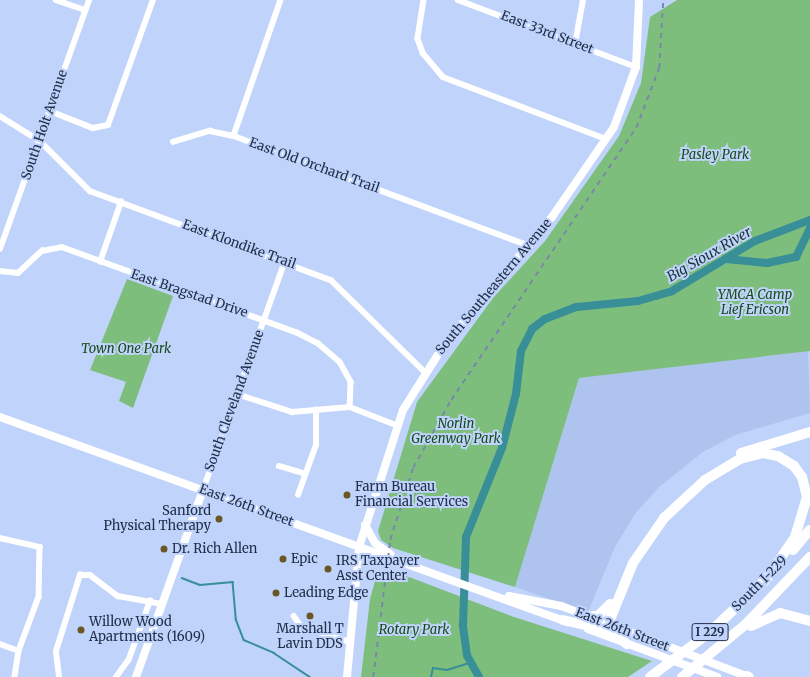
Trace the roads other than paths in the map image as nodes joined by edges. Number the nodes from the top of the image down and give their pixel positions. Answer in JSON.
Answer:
{"nodes":[{"id":1,"x":56,"y":0,"type":"edge"},
{"id":2,"x":89,"y":0,"type":"edge"},
{"id":3,"x":153,"y":0,"type":"edge"},
{"id":4,"x":281,"y":0,"type":"edge"},
{"id":5,"x":424,"y":0,"type":"edge"},
{"id":6,"x":458,"y":0,"type":"edge"},
{"id":7,"x":583,"y":0,"type":"edge"},
{"id":8,"x":639,"y":0,"type":"edge"},
{"id":9,"x":85,"y":10,"type":"junction"},
{"id":10,"x":575,"y":44,"type":"junction"},
{"id":11,"x":636,"y":66,"type":"junction"},
{"id":12,"x":50,"y":111,"type":"junction"},
{"id":13,"x":0,"y":116,"type":"edge"},
{"id":14,"x":234,"y":136,"type":"junction"},
{"id":15,"x":606,"y":139,"type":"junction"},
{"id":16,"x":40,"y":141,"type":"junction"},
{"id":17,"x":173,"y":142,"type":"dead end"},
{"id":18,"x":121,"y":202,"type":"junction"},
{"id":19,"x":530,"y":246,"type":"junction"},
{"id":20,"x":0,"y":249,"type":"edge"},
{"id":21,"x":285,"y":261,"type":"junction"},
{"id":22,"x":100,"y":262,"type":"junction"},
{"id":23,"x":0,"y":271,"type":"edge"},
{"id":24,"x":264,"y":320,"type":"junction"},
{"id":25,"x":425,"y":372,"type":"junction"},
{"id":26,"x":238,"y":394,"type":"junction"},
{"id":27,"x":350,"y":407,"type":"junction"},
{"id":28,"x":316,"y":410,"type":"junction"},
{"id":29,"x":0,"y":417,"type":"edge"},
{"id":30,"x":396,"y":425,"type":"junction"},
{"id":31,"x":810,"y":432,"type":"edge"},
{"id":32,"x":279,"y":466,"type":"dead end"},
{"id":33,"x":304,"y":473,"type":"junction"},
{"id":34,"x":203,"y":490,"type":"junction"},
{"id":35,"x":298,"y":495,"type":"dead end"},
{"id":36,"x":365,"y":525,"type":"junction"},
{"id":37,"x":810,"y":530,"type":"edge"},
{"id":38,"x":0,"y":538,"type":"edge"},
{"id":39,"x":359,"y":547,"type":"junction"},
{"id":40,"x":810,"y":557,"type":"edge"},
{"id":41,"x":427,"y":571,"type":"junction"},
{"id":42,"x":765,"y":581,"type":"junction"},
{"id":43,"x":493,"y":593,"type":"junction"},
{"id":44,"x":150,"y":601,"type":"junction"},
{"id":45,"x":162,"y":604,"type":"junction"},
{"id":46,"x":610,"y":604,"type":"junction"},
{"id":47,"x":294,"y":616,"type":"dead end"},
{"id":48,"x":586,"y":616,"type":"junction"},
{"id":49,"x":563,"y":620,"type":"junction"},
{"id":50,"x":810,"y":621,"type":"edge"},
{"id":51,"x":606,"y":625,"type":"junction"},
{"id":52,"x":350,"y":642,"type":"junction"},
{"id":53,"x":0,"y":644,"type":"edge"},
{"id":54,"x":627,"y":644,"type":"junction"},
{"id":55,"x":716,"y":650,"type":"junction"},
{"id":56,"x":19,"y":651,"type":"junction"},
{"id":57,"x":15,"y":677,"type":"edge"},
{"id":58,"x":59,"y":677,"type":"edge"},
{"id":59,"x":116,"y":677,"type":"edge"},
{"id":60,"x":136,"y":677,"type":"edge"},
{"id":61,"x":347,"y":677,"type":"edge"},
{"id":62,"x":650,"y":677,"type":"edge"},
{"id":63,"x":682,"y":677,"type":"edge"},
{"id":64,"x":716,"y":677,"type":"edge"},
{"id":65,"x":748,"y":677,"type":"edge"}],
"edges":[{"from":1,"to":9,"type":"street"},
{"from":2,"to":9,"type":"street","name":"South Holt Avenue"},
{"from":3,"to":12,"type":"street"},
{"from":4,"to":14,"type":"street","name":"East Old Orchard Trail"},
{"from":5,"to":15,"type":"street"},
{"from":6,"to":10,"type":"street","name":"East 33rd Street"},
{"from":7,"to":10,"type":"street"},
{"from":8,"to":11,"type":"main road","name":"South Southeastern Avenue"},
{"from":9,"to":12,"type":"street","name":"South Holt Avenue"},
{"from":10,"to":11,"type":"street","name":"East 33rd Street"},
{"from":11,"to":15,"type":"main road","name":"South Southeastern Avenue"},
{"from":12,"to":16,"type":"street","name":"South Holt Avenue"},
{"from":13,"to":16,"type":"street","name":"East Klondike Trail"},
{"from":14,"to":17,"type":"street"},
{"from":14,"to":19,"type":"street","name":"East Old Orchard Trail"},
{"from":15,"to":19,"type":"main road","name":"South Southeastern Avenue"},
{"from":16,"to":18,"type":"street","name":"East Klondike Trail"},
{"from":16,"to":20,"type":"street","name":"South Holt Avenue"},
{"from":18,"to":21,"type":"street","name":"East Klondike Trail"},
{"from":18,"to":22,"type":"street"},
{"from":19,"to":25,"type":"main road","name":"South Southeastern Avenue"},
{"from":21,"to":24,"type":"street","name":"South Cleveland Avenue"},
{"from":21,"to":25,"type":"street","name":"East Klondike Trail"},
{"from":22,"to":23,"type":"street","name":"East Bragstad Drive"},
{"from":22,"to":24,"type":"street","name":"East Bragstad Drive"},
{"from":24,"to":26,"type":"street","name":"South Cleveland Avenue"},
{"from":24,"to":27,"type":"street","name":"East Bragstad Drive"},
{"from":25,"to":30,"type":"main road","name":"South Southeastern Avenue"},
{"from":26,"to":28,"type":"street"},
{"from":26,"to":34,"type":"street","name":"South Cleveland Avenue"},
{"from":27,"to":28,"type":"street"},
{"from":27,"to":30,"type":"street"},
{"from":28,"to":33,"type":"street"},
{"from":29,"to":34,"type":"main road","name":"East 26th Street"},
{"from":30,"to":36,"type":"main road","name":"South Southeastern Avenue"},
{"from":31,"to":46,"type":"highway"},
{"from":32,"to":33,"type":"street"},
{"from":33,"to":35,"type":"street"},
{"from":34,"to":39,"type":"main road","name":"East 26th Street"},
{"from":34,"to":45,"type":"main road","name":"South Cleveland Avenue"},
{"from":36,"to":39,"type":"main road","name":"South Southeastern Avenue"},
{"from":36,"to":41,"type":"main road"},
{"from":37,"to":42,"type":"highway","name":"South I-229","number":"I 229"},
{"from":38,"to":56,"type":"street"},
{"from":39,"to":41,"type":"main road","name":"East 26th Street"},
{"from":39,"to":52,"type":"main road","name":"South Southeastern Avenue"},
{"from":40,"to":55,"type":"highway","name":"South I-229","number":"I 229"},
{"from":41,"to":43,"type":"main road","name":"East 26th Street"},
{"from":42,"to":51,"type":"highway"},
{"from":42,"to":62,"type":"highway","name":"South I-229","number":"I 229"},
{"from":43,"to":48,"type":"main road","name":"East 26th Street"},
{"from":43,"to":49,"type":"main road","name":"East 26th Street"},
{"from":44,"to":45,"type":"street"},
{"from":44,"to":58,"type":"street"},
{"from":44,"to":59,"type":"street"},
{"from":45,"to":60,"type":"main road","name":"South Cleveland Avenue"},
{"from":46,"to":48,"type":"highway"},
{"from":46,"to":51,"type":"highway"},
{"from":47,"to":52,"type":"street"},
{"from":48,"to":51,"type":"main road","name":"East 26th Street"},
{"from":49,"to":51,"type":"highway"},
{"from":49,"to":54,"type":"main road","name":"East 26th Street"},
{"from":50,"to":55,"type":"highway"},
{"from":51,"to":54,"type":"highway"},
{"from":51,"to":65,"type":"main road","name":"East 26th Street"},
{"from":52,"to":61,"type":"main road","name":"South Southeastern Avenue"},
{"from":53,"to":56,"type":"street"},
{"from":54,"to":64,"type":"main road","name":"East 26th Street"},
{"from":55,"to":63,"type":"highway","name":"South I-229","number":"I 229"},
{"from":56,"to":57,"type":"street"}]}
